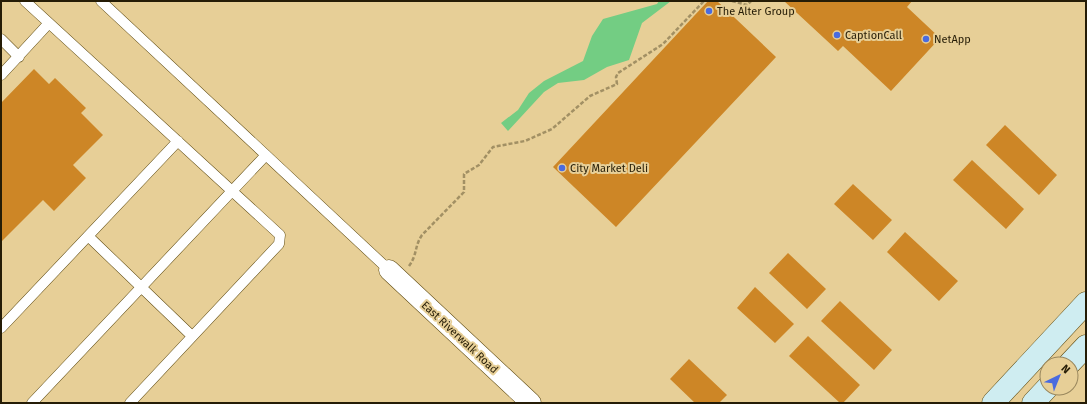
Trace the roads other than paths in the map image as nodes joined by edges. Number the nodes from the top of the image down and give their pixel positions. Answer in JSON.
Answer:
{"nodes":[{"id":1,"x":25,"y":1,"type":"edge"},
{"id":2,"x":101,"y":1,"type":"edge"},
{"id":3,"x":49,"y":23,"type":"junction"},
{"id":4,"x":1,"y":39,"type":"edge"},
{"id":5,"x":19,"y":57,"type":"junction"},
{"id":6,"x":1,"y":75,"type":"edge"},
{"id":7,"x":178,"y":141,"type":"junction"},
{"id":8,"x":266,"y":155,"type":"junction"},
{"id":9,"x":232,"y":191,"type":"junction"},
{"id":10,"x":88,"y":236,"type":"junction"},
{"id":11,"x":399,"y":268,"type":"joint"},
{"id":12,"x":141,"y":287,"type":"junction"},
{"id":13,"x":1086,"y":303,"type":"edge"},
{"id":14,"x":1,"y":328,"type":"edge"},
{"id":15,"x":192,"y":336,"type":"junction"},
{"id":16,"x":1086,"y":346,"type":"edge"},
{"id":17,"x":1077,"y":356,"type":"edge"},
{"id":18,"x":32,"y":403,"type":"edge"},
{"id":19,"x":130,"y":403,"type":"edge"},
{"id":20,"x":531,"y":403,"type":"edge"},
{"id":21,"x":993,"y":403,"type":"edge"}],
"edges":[{"from":1,"to":3,"type":"lane"},
{"from":2,"to":8,"type":"lane"},
{"from":3,"to":5,"type":"lane"},
{"from":3,"to":7,"type":"lane"},
{"from":4,"to":5,"type":"lane"},
{"from":5,"to":6,"type":"lane"},
{"from":7,"to":9,"type":"lane"},
{"from":7,"to":10,"type":"lane"},
{"from":8,"to":9,"type":"lane"},
{"from":8,"to":11,"type":"lane"},
{"from":9,"to":12,"type":"lane"},
{"from":9,"to":15,"type":"lane"},
{"from":10,"to":12,"type":"lane"},
{"from":10,"to":14,"type":"lane"},
{"from":11,"to":20,"type":"street","name":"East Riverwalk Road"},
{"from":12,"to":15,"type":"lane"},
{"from":12,"to":18,"type":"lane"},
{"from":13,"to":21,"type":"street"},
{"from":15,"to":19,"type":"lane"},
{"from":16,"to":17,"type":"street"}]}
